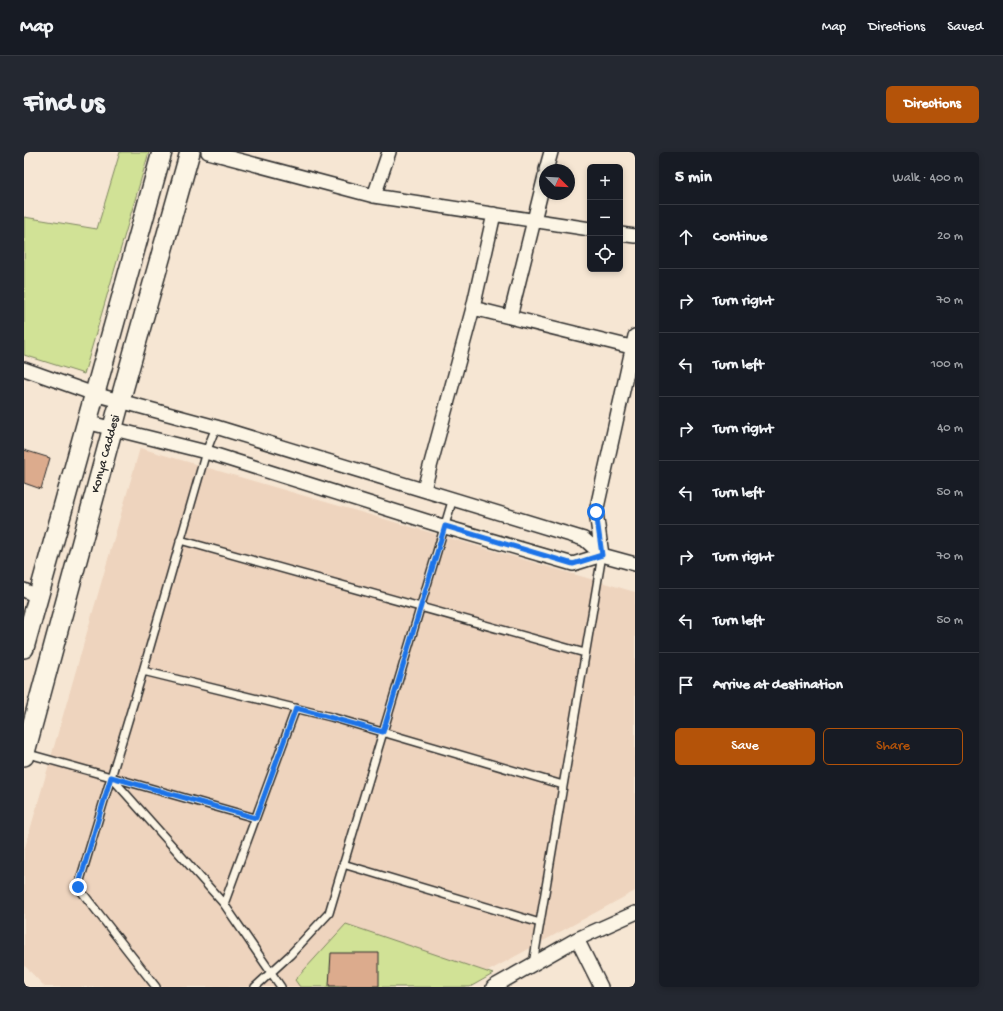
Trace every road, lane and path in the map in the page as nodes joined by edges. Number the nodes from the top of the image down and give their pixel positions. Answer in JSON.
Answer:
{"nodes":[{"id":1,"x":162,"y":152,"type":"edge"},
{"id":2,"x":190,"y":152,"type":"edge"},
{"id":3,"x":208,"y":152,"type":"edge"},
{"id":4,"x":390,"y":152,"type":"edge"},
{"id":5,"x":551,"y":152,"type":"edge"},
{"id":6,"x":548,"y":164,"type":"edge"},
{"id":7,"x":374,"y":196,"type":"junction"},
{"id":8,"x":539,"y":200,"type":"edge"},
{"id":9,"x":494,"y":214,"type":"junction"},
{"id":10,"x":534,"y":220,"type":"junction"},
{"id":11,"x":587,"y":229,"type":"edge"},
{"id":12,"x":623,"y":234,"type":"edge"},
{"id":13,"x":635,"y":236,"type":"edge"},
{"id":14,"x":473,"y":308,"type":"junction"},
{"id":15,"x":510,"y":318,"type":"junction"},
{"id":16,"x":634,"y":344,"type":"edge"},
{"id":17,"x":24,"y":369,"type":"edge"},
{"id":18,"x":94,"y":394,"type":"junction"},
{"id":19,"x":120,"y":401,"type":"junction"},
{"id":20,"x":86,"y":422,"type":"junction"},
{"id":21,"x":216,"y":427,"type":"junction"},
{"id":22,"x":112,"y":429,"type":"junction"},
{"id":23,"x":206,"y":452,"type":"junction"},
{"id":24,"x":424,"y":489,"type":"junction"},
{"id":25,"x":453,"y":498,"type":"junction"},
{"id":26,"x":445,"y":526,"type":"junction"},
{"id":27,"x":180,"y":540,"type":"junction"},
{"id":28,"x":602,"y":555,"type":"junction"},
{"id":29,"x":635,"y":564,"type":"edge"},
{"id":30,"x":31,"y":593,"type":"edge"},
{"id":31,"x":421,"y":607,"type":"junction"},
{"id":32,"x":24,"y":648,"type":"edge"},
{"id":33,"x":585,"y":653,"type":"junction"},
{"id":34,"x":143,"y":671,"type":"junction"},
{"id":35,"x":296,"y":708,"type":"junction"},
{"id":36,"x":383,"y":732,"type":"junction"},
{"id":37,"x":24,"y":754,"type":"edge"},
{"id":38,"x":111,"y":777,"type":"junction"},
{"id":39,"x":563,"y":784,"type":"junction"},
{"id":40,"x":256,"y":818,"type":"junction"},
{"id":41,"x":343,"y":864,"type":"junction"},
{"id":42,"x":224,"y":904,"type":"junction"},
{"id":43,"x":635,"y":913,"type":"edge"},
{"id":44,"x":540,"y":923,"type":"junction"},
{"id":45,"x":577,"y":939,"type":"junction"},
{"id":46,"x":533,"y":964,"type":"junction"},
{"id":47,"x":272,"y":973,"type":"junction"},
{"id":48,"x":156,"y":987,"type":"edge"},
{"id":49,"x":254,"y":987,"type":"edge"},
{"id":50,"x":281,"y":987,"type":"edge"},
{"id":51,"x":493,"y":987,"type":"edge"},
{"id":52,"x":601,"y":987,"type":"edge"}],
"edges":[{"from":1,"to":18,"type":"main road"},
{"from":2,"to":19,"type":"main road","name":"Konya Caddesi"},
{"from":3,"to":7,"type":"street"},
{"from":4,"to":7,"type":"street"},
{"from":5,"to":6,"type":"street"},
{"from":7,"to":9,"type":"street"},
{"from":8,"to":10,"type":"street"},
{"from":9,"to":10,"type":"street"},
{"from":9,"to":14,"type":"street"},
{"from":10,"to":11,"type":"street"},
{"from":10,"to":15,"type":"street"},
{"from":12,"to":13,"type":"street"},
{"from":14,"to":15,"type":"street"},
{"from":14,"to":24,"type":"street"},
{"from":15,"to":16,"type":"street"},
{"from":16,"to":28,"type":"street"},
{"from":17,"to":18,"type":"street"},
{"from":18,"to":19,"type":"street"},
{"from":18,"to":20,"type":"main road"},
{"from":19,"to":21,"type":"street"},
{"from":19,"to":22,"type":"main road","name":"Konya Caddesi"},
{"from":20,"to":22,"type":"street"},
{"from":20,"to":30,"type":"main road"},
{"from":21,"to":23,"type":"lane"},
{"from":21,"to":24,"type":"street"},
{"from":22,"to":23,"type":"street"},
{"from":22,"to":37,"type":"main road","name":"Konya Caddesi"},
{"from":23,"to":26,"type":"street"},
{"from":23,"to":27,"type":"lane"},
{"from":24,"to":25,"type":"street"},
{"from":25,"to":26,"type":"lane"},
{"from":25,"to":28,"type":"street"},
{"from":26,"to":28,"type":"street"},
{"from":26,"to":31,"type":"lane"},
{"from":27,"to":31,"type":"lane"},
{"from":27,"to":34,"type":"lane"},
{"from":28,"to":29,"type":"street"},
{"from":28,"to":33,"type":"lane"},
{"from":30,"to":32,"type":"main road"},
{"from":31,"to":33,"type":"lane"},
{"from":31,"to":36,"type":"lane"},
{"from":33,"to":39,"type":"lane"},
{"from":34,"to":35,"type":"lane"},
{"from":34,"to":38,"type":"lane"},
{"from":35,"to":36,"type":"lane"},
{"from":35,"to":40,"type":"lane"},
{"from":36,"to":39,"type":"lane"},
{"from":36,"to":41,"type":"lane"},
{"from":37,"to":38,"type":"lane"},
{"from":38,"to":40,"type":"lane"},
{"from":38,"to":42,"type":"lane"},
{"from":38,"to":48,"type":"lane"},
{"from":39,"to":44,"type":"lane"},
{"from":40,"to":42,"type":"lane"},
{"from":41,"to":44,"type":"lane"},
{"from":41,"to":47,"type":"lane"},
{"from":42,"to":47,"type":"lane"},
{"from":43,"to":45,"type":"street"},
{"from":44,"to":46,"type":"lane"},
{"from":45,"to":46,"type":"street"},
{"from":45,"to":52,"type":"street"},
{"from":46,"to":51,"type":"street"},
{"from":47,"to":49,"type":"lane"},
{"from":47,"to":50,"type":"lane"}]}
